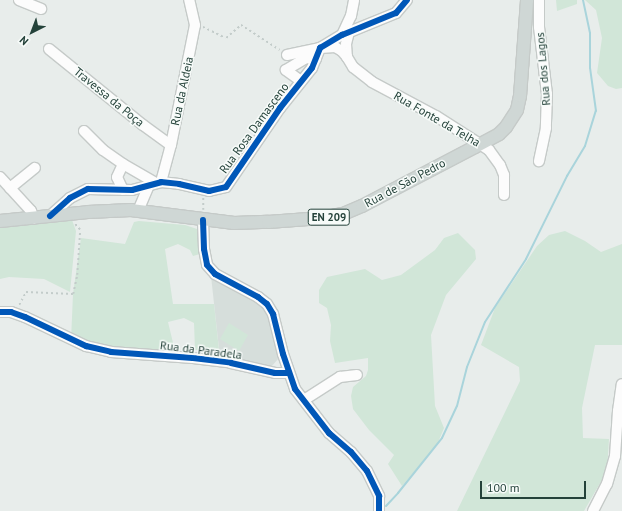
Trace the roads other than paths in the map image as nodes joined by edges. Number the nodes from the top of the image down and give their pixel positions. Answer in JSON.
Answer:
{"nodes":[{"id":1,"x":18,"y":0,"type":"edge"},
{"id":2,"x":189,"y":0,"type":"edge"},
{"id":3,"x":354,"y":0,"type":"edge"},
{"id":4,"x":408,"y":0,"type":"edge"},
{"id":5,"x":527,"y":0,"type":"edge"},
{"id":6,"x":539,"y":0,"type":"edge"},
{"id":7,"x":40,"y":9,"type":"dead end"},
{"id":8,"x":346,"y":33,"type":"junction"},
{"id":9,"x":320,"y":48,"type":"junction"},
{"id":10,"x":49,"y":49,"type":"dead end"},
{"id":11,"x":287,"y":55,"type":"road end"},
{"id":12,"x":347,"y":57,"type":"junction"},
{"id":13,"x":316,"y":59,"type":"junction"},
{"id":14,"x":301,"y":81,"type":"junction"},
{"id":15,"x":84,"y":131,"type":"dead end"},
{"id":16,"x":481,"y":143,"type":"junction"},
{"id":17,"x":171,"y":145,"type":"junction"},
{"id":18,"x":539,"y":161,"type":"dead end"},
{"id":19,"x":123,"y":164,"type":"junction"},
{"id":20,"x":34,"y":168,"type":"dead end"},
{"id":21,"x":0,"y":177,"type":"edge"},
{"id":22,"x":155,"y":184,"type":"junction"},
{"id":23,"x":10,"y":188,"type":"junction"},
{"id":24,"x":123,"y":190,"type":"junction"},
{"id":25,"x":80,"y":193,"type":"junction"},
{"id":26,"x":504,"y":194,"type":"dead end"},
{"id":27,"x":88,"y":212,"type":"junction"},
{"id":28,"x":138,"y":212,"type":"junction"},
{"id":29,"x":50,"y":216,"type":"junction"},
{"id":30,"x":34,"y":218,"type":"junction"},
{"id":31,"x":203,"y":220,"type":"junction"},
{"id":32,"x":0,"y":221,"type":"edge"},
{"id":33,"x":0,"y":312,"type":"edge"},
{"id":34,"x":289,"y":373,"type":"junction"},
{"id":35,"x":357,"y":375,"type":"dead end"},
{"id":36,"x":622,"y":384,"type":"edge"},
{"id":37,"x":304,"y":400,"type":"junction"},
{"id":38,"x":380,"y":509,"type":"edge"},
{"id":39,"x":593,"y":511,"type":"edge"}],
"edges":[{"from":1,"to":7,"type":"street"},
{"from":2,"to":17,"type":"street","name":"Rua da Aldeia"},
{"from":3,"to":8,"type":"street"},
{"from":4,"to":8,"type":"street"},
{"from":5,"to":16,"type":"main road","name":"Rua de São Pedro","number":"EN 209"},
{"from":6,"to":18,"type":"street","name":"Rua dos Lagos"},
{"from":8,"to":9,"type":"street"},
{"from":8,"to":12,"type":"street"},
{"from":9,"to":11,"type":"street"},
{"from":9,"to":12,"type":"street","name":"Rua Fonte da Telha"},
{"from":9,"to":13,"type":"street","name":"Rua Rosa Damasceno"},
{"from":10,"to":17,"type":"street","name":"Travessa da Poça"},
{"from":12,"to":16,"type":"street","name":"Rua Fonte da Telha"},
{"from":13,"to":14,"type":"street","name":"Rua Rosa Damasceno"},
{"from":13,"to":14,"type":"street"},
{"from":14,"to":22,"type":"street","name":"Rua Rosa Damasceno"},
{"from":15,"to":19,"type":"street"},
{"from":16,"to":26,"type":"street","name":"Rua Fonte da Telha"},
{"from":16,"to":31,"type":"main road","name":"Rua de São Pedro","number":"EN 209"},
{"from":17,"to":22,"type":"street","name":"Rua da Aldeia"},
{"from":19,"to":22,"type":"street"},
{"from":19,"to":24,"type":"street"},
{"from":20,"to":23,"type":"street"},
{"from":21,"to":23,"type":"street"},
{"from":22,"to":24,"type":"street","name":"Rua Rosa Damasceno"},
{"from":22,"to":28,"type":"street","name":"Rua da Aldeia"},
{"from":23,"to":30,"type":"street"},
{"from":24,"to":25,"type":"street","name":"Rua Rosa Damasceno"},
{"from":25,"to":27,"type":"street"},
{"from":25,"to":29,"type":"street","name":"Rua Rosa Damasceno"},
{"from":27,"to":28,"type":"main road","name":"Rua de São Pedro","number":"EN 209"},
{"from":27,"to":29,"type":"main road","name":"Rua de São Pedro","number":"EN 209"},
{"from":28,"to":31,"type":"main road","name":"Rua de São Pedro","number":"EN 209"},
{"from":29,"to":30,"type":"main road","name":"Rua de São Pedro","number":"EN 209"},
{"from":30,"to":32,"type":"main road","name":"Rua de São Pedro","number":"EN 209"},
{"from":31,"to":34,"type":"street"},
{"from":33,"to":34,"type":"street","name":"Rua da Paradela"},
{"from":34,"to":37,"type":"street"},
{"from":35,"to":37,"type":"street"},
{"from":36,"to":39,"type":"street"},
{"from":37,"to":38,"type":"street"}]}
